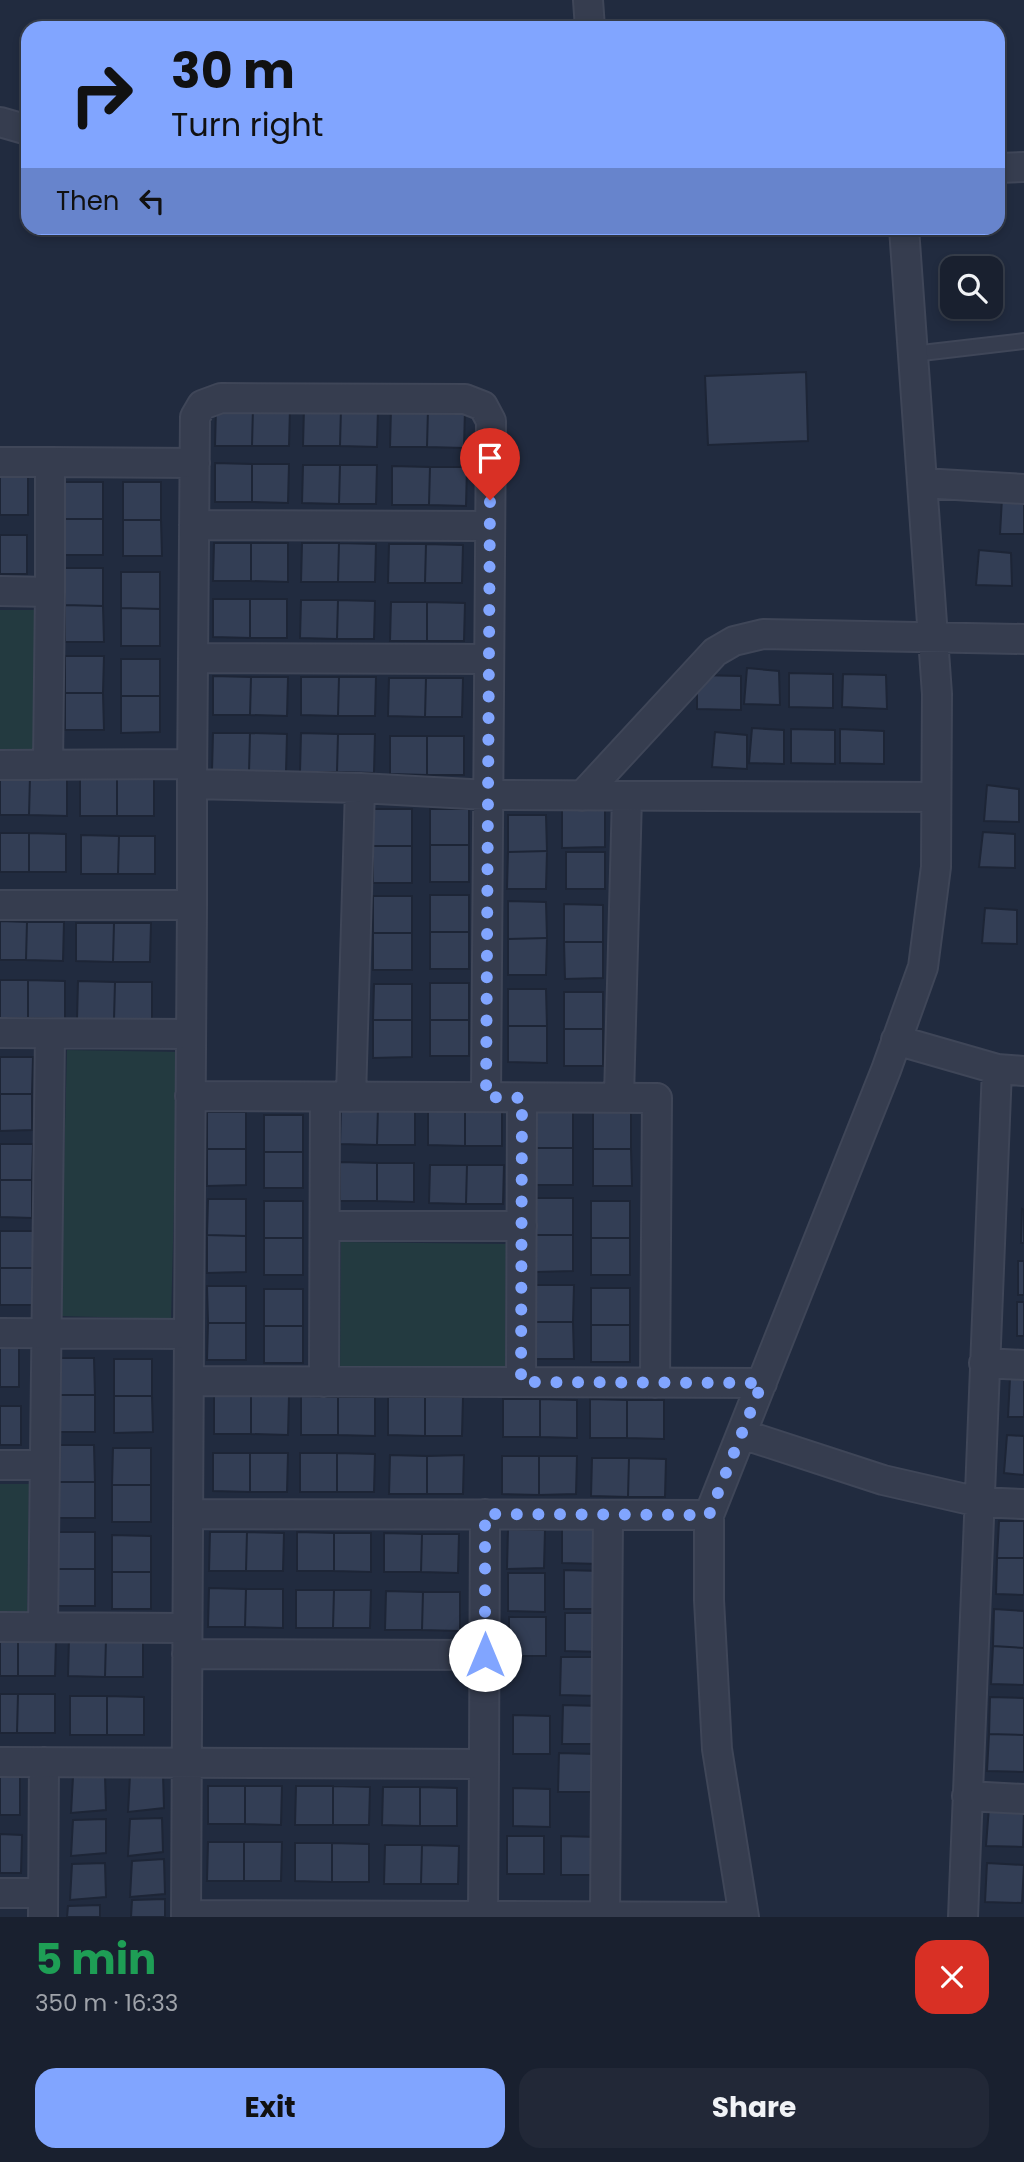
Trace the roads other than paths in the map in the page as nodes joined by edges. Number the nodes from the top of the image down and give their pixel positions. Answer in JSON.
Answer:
{"nodes":[{"id":1,"x":588,"y":0,"type":"edge"},
{"id":2,"x":590,"y":21,"type":"edge"},
{"id":3,"x":0,"y":122,"type":"edge"},
{"id":4,"x":21,"y":128,"type":"edge"},
{"id":5,"x":1024,"y":167,"type":"edge"},
{"id":6,"x":1005,"y":168,"type":"edge"},
{"id":7,"x":904,"y":235,"type":"edge"},
{"id":8,"x":1024,"y":341,"type":"edge"},
{"id":9,"x":913,"y":354,"type":"junction"},
{"id":10,"x":0,"y":462,"type":"edge"},
{"id":11,"x":50,"y":462,"type":"junction"},
{"id":12,"x":195,"y":463,"type":"junction"},
{"id":13,"x":922,"y":482,"type":"junction"},
{"id":14,"x":1024,"y":489,"type":"edge"},
{"id":15,"x":194,"y":525,"type":"junction"},
{"id":16,"x":490,"y":526,"type":"junction"},
{"id":17,"x":0,"y":592,"type":"edge"},
{"id":18,"x":50,"y":592,"type":"junction"},
{"id":19,"x":933,"y":636,"type":"junction"},
{"id":20,"x":1024,"y":639,"type":"edge"},
{"id":21,"x":193,"y":658,"type":"junction"},
{"id":22,"x":489,"y":659,"type":"junction"},
{"id":23,"x":0,"y":765,"type":"edge"},
{"id":24,"x":48,"y":765,"type":"junction"},
{"id":25,"x":192,"y":774,"type":"junction"},
{"id":26,"x":360,"y":788,"type":"junction"},
{"id":27,"x":488,"y":795,"type":"junction"},
{"id":28,"x":582,"y":796,"type":"junction"},
{"id":29,"x":627,"y":796,"type":"junction"},
{"id":30,"x":936,"y":796,"type":"junction"},
{"id":31,"x":0,"y":905,"type":"edge"},
{"id":32,"x":192,"y":905,"type":"junction"},
{"id":33,"x":0,"y":1033,"type":"edge"},
{"id":34,"x":50,"y":1034,"type":"junction"},
{"id":35,"x":191,"y":1034,"type":"junction"},
{"id":36,"x":896,"y":1040,"type":"junction"},
{"id":37,"x":1010,"y":1070,"type":"edge"},
{"id":38,"x":190,"y":1097,"type":"junction"},
{"id":39,"x":338,"y":1097,"type":"junction"},
{"id":40,"x":486,"y":1097,"type":"junction"},
{"id":41,"x":619,"y":1097,"type":"junction"},
{"id":42,"x":522,"y":1098,"type":"junction"},
{"id":43,"x":325,"y":1226,"type":"junction"},
{"id":44,"x":522,"y":1226,"type":"junction"},
{"id":45,"x":0,"y":1334,"type":"edge"},
{"id":46,"x":47,"y":1334,"type":"junction"},
{"id":47,"x":189,"y":1334,"type":"junction"},
{"id":48,"x":984,"y":1363,"type":"junction"},
{"id":49,"x":1024,"y":1365,"type":"edge"},
{"id":50,"x":188,"y":1381,"type":"junction"},
{"id":51,"x":324,"y":1382,"type":"junction"},
{"id":52,"x":521,"y":1382,"type":"junction"},
{"id":53,"x":655,"y":1382,"type":"junction"},
{"id":54,"x":762,"y":1383,"type":"junction"},
{"id":55,"x":742,"y":1434,"type":"junction"},
{"id":56,"x":0,"y":1465,"type":"edge"},
{"id":57,"x":46,"y":1465,"type":"junction"},
{"id":58,"x":979,"y":1502,"type":"junction"},
{"id":59,"x":1024,"y":1504,"type":"edge"},
{"id":60,"x":188,"y":1514,"type":"junction"},
{"id":61,"x":485,"y":1514,"type":"junction"},
{"id":62,"x":608,"y":1515,"type":"junction"},
{"id":63,"x":709,"y":1515,"type":"junction"},
{"id":64,"x":0,"y":1626,"type":"edge"},
{"id":65,"x":43,"y":1627,"type":"junction"},
{"id":66,"x":187,"y":1641,"type":"junction"},
{"id":67,"x":485,"y":1655,"type":"junction"},
{"id":68,"x":0,"y":1762,"type":"edge"},
{"id":69,"x":44,"y":1762,"type":"junction"},
{"id":70,"x":186,"y":1763,"type":"junction"},
{"id":71,"x":484,"y":1764,"type":"junction"},
{"id":72,"x":967,"y":1796,"type":"junction"},
{"id":73,"x":1024,"y":1799,"type":"edge"},
{"id":74,"x":0,"y":1893,"type":"edge"},
{"id":75,"x":43,"y":1905,"type":"edge"},
{"id":76,"x":186,"y":1916,"type":"edge"},
{"id":77,"x":483,"y":1916,"type":"edge"},
{"id":78,"x":605,"y":1916,"type":"edge"},
{"id":79,"x":567,"y":1917,"type":"edge"},
{"id":80,"x":744,"y":1917,"type":"edge"},
{"id":81,"x":962,"y":1917,"type":"edge"}],
"edges":[{"from":1,"to":2,"type":"street"},
{"from":3,"to":4,"type":"street"},
{"from":5,"to":6,"type":"street"},
{"from":7,"to":9,"type":"street"},
{"from":8,"to":9,"type":"lane"},
{"from":9,"to":13,"type":"street"},
{"from":10,"to":11,"type":"street"},
{"from":11,"to":12,"type":"street"},
{"from":11,"to":18,"type":"street"},
{"from":12,"to":15,"type":"street"},
{"from":12,"to":16,"type":"street"},
{"from":13,"to":14,"type":"street"},
{"from":13,"to":19,"type":"street"},
{"from":15,"to":16,"type":"street"},
{"from":15,"to":21,"type":"street"},
{"from":16,"to":22,"type":"street"},
{"from":17,"to":18,"type":"street"},
{"from":18,"to":24,"type":"street"},
{"from":19,"to":20,"type":"street"},
{"from":19,"to":28,"type":"street"},
{"from":19,"to":30,"type":"street"},
{"from":21,"to":22,"type":"street"},
{"from":21,"to":25,"type":"street"},
{"from":22,"to":27,"type":"street"},
{"from":23,"to":24,"type":"street"},
{"from":24,"to":25,"type":"street"},
{"from":25,"to":26,"type":"street"},
{"from":25,"to":32,"type":"street"},
{"from":26,"to":27,"type":"street"},
{"from":26,"to":39,"type":"street"},
{"from":27,"to":28,"type":"street"},
{"from":27,"to":40,"type":"street"},
{"from":28,"to":29,"type":"street"},
{"from":29,"to":30,"type":"street"},
{"from":29,"to":41,"type":"street"},
{"from":30,"to":36,"type":"street"},
{"from":31,"to":32,"type":"street"},
{"from":32,"to":35,"type":"street"},
{"from":33,"to":34,"type":"street"},
{"from":34,"to":35,"type":"street"},
{"from":34,"to":46,"type":"street"},
{"from":35,"to":38,"type":"street"},
{"from":36,"to":37,"type":"street"},
{"from":36,"to":54,"type":"street"},
{"from":37,"to":48,"type":"street"},
{"from":38,"to":39,"type":"street"},
{"from":38,"to":47,"type":"street"},
{"from":39,"to":40,"type":"street"},
{"from":39,"to":43,"type":"street"},
{"from":40,"to":42,"type":"street"},
{"from":41,"to":42,"type":"street"},
{"from":41,"to":53,"type":"street"},
{"from":42,"to":44,"type":"street"},
{"from":43,"to":44,"type":"street"},
{"from":43,"to":51,"type":"street"},
{"from":44,"to":52,"type":"street"},
{"from":45,"to":46,"type":"street"},
{"from":46,"to":47,"type":"street"},
{"from":46,"to":57,"type":"street"},
{"from":47,"to":50,"type":"street"},
{"from":48,"to":49,"type":"street"},
{"from":48,"to":58,"type":"street"},
{"from":50,"to":51,"type":"street"},
{"from":50,"to":60,"type":"street"},
{"from":51,"to":52,"type":"street"},
{"from":52,"to":53,"type":"street"},
{"from":53,"to":54,"type":"street"},
{"from":54,"to":55,"type":"street"},
{"from":55,"to":58,"type":"street"},
{"from":55,"to":63,"type":"street"},
{"from":56,"to":57,"type":"street"},
{"from":57,"to":65,"type":"street"},
{"from":58,"to":59,"type":"street"},
{"from":58,"to":72,"type":"street"},
{"from":60,"to":61,"type":"street"},
{"from":60,"to":66,"type":"street"},
{"from":61,"to":62,"type":"street"},
{"from":61,"to":67,"type":"street"},
{"from":62,"to":63,"type":"street"},
{"from":62,"to":78,"type":"street"},
{"from":63,"to":80,"type":"street"},
{"from":64,"to":65,"type":"street"},
{"from":65,"to":66,"type":"street"},
{"from":66,"to":67,"type":"street"},
{"from":66,"to":70,"type":"street"},
{"from":67,"to":71,"type":"street"},
{"from":68,"to":69,"type":"street"},
{"from":69,"to":70,"type":"street"},
{"from":69,"to":75,"type":"street"},
{"from":70,"to":71,"type":"street"},
{"from":70,"to":76,"type":"street"},
{"from":71,"to":77,"type":"street"},
{"from":72,"to":73,"type":"street"},
{"from":72,"to":81,"type":"street"},
{"from":74,"to":75,"type":"street"},
{"from":76,"to":77,"type":"street"},
{"from":77,"to":79,"type":"street"},
{"from":78,"to":79,"type":"street"},
{"from":78,"to":80,"type":"street"}]}
